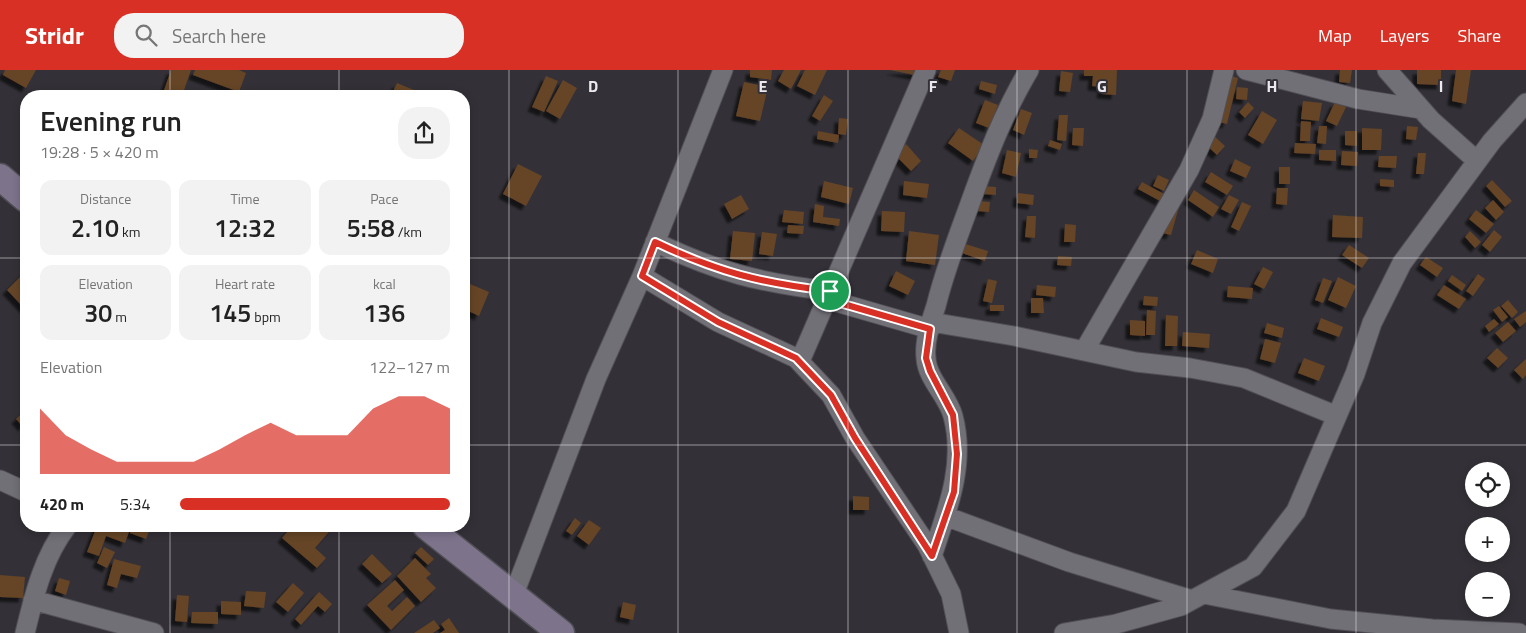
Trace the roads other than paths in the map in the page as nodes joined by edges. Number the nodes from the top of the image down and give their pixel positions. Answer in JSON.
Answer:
{"nodes":[{"id":1,"x":723,"y":70,"type":"edge"},
{"id":2,"x":926,"y":70,"type":"edge"},
{"id":3,"x":1029,"y":70,"type":"edge"},
{"id":4,"x":1224,"y":70,"type":"edge"},
{"id":5,"x":1246,"y":70,"type":"edge"},
{"id":6,"x":1387,"y":70,"type":"edge"},
{"id":7,"x":1526,"y":103,"type":"edge"},
{"id":8,"x":1421,"y":109,"type":"junction"},
{"id":9,"x":1477,"y":161,"type":"junction"},
{"id":10,"x":0,"y":177,"type":"edge"},
{"id":11,"x":20,"y":194,"type":"edge"},
{"id":12,"x":655,"y":242,"type":"junction"},
{"id":13,"x":642,"y":276,"type":"junction"},
{"id":14,"x":828,"y":295,"type":"junction"},
{"id":15,"x":930,"y":326,"type":"junction"},
{"id":16,"x":1084,"y":351,"type":"junction"},
{"id":17,"x":800,"y":362,"type":"junction"},
{"id":18,"x":1337,"y":416,"type":"junction"},
{"id":19,"x":0,"y":480,"type":"edge"},
{"id":20,"x":20,"y":489,"type":"edge"},
{"id":21,"x":945,"y":516,"type":"junction"},
{"id":22,"x":62,"y":532,"type":"edge"},
{"id":23,"x":434,"y":532,"type":"edge"},
{"id":24,"x":932,"y":556,"type":"junction"},
{"id":25,"x":514,"y":594,"type":"junction"},
{"id":26,"x":1198,"y":597,"type":"junction"},
{"id":27,"x":33,"y":600,"type":"junction"},
{"id":28,"x":25,"y":633,"type":"edge"},
{"id":29,"x":154,"y":633,"type":"edge"},
{"id":30,"x":561,"y":633,"type":"edge"},
{"id":31,"x":959,"y":633,"type":"edge"},
{"id":32,"x":1064,"y":633,"type":"edge"},
{"id":33,"x":1518,"y":633,"type":"edge"}],
"edges":[{"from":1,"to":12,"type":"street"},
{"from":2,"to":14,"type":"street"},
{"from":3,"to":15,"type":"street"},
{"from":4,"to":16,"type":"street"},
{"from":5,"to":8,"type":"street"},
{"from":6,"to":8,"type":"street"},
{"from":7,"to":9,"type":"street"},
{"from":8,"to":9,"type":"street"},
{"from":9,"to":18,"type":"street"},
{"from":10,"to":11,"type":"street"},
{"from":12,"to":13,"type":"street"},
{"from":12,"to":14,"type":"street"},
{"from":13,"to":17,"type":"street"},
{"from":13,"to":25,"type":"street"},
{"from":14,"to":15,"type":"street"},
{"from":14,"to":17,"type":"street"},
{"from":15,"to":16,"type":"street"},
{"from":15,"to":21,"type":"street"},
{"from":16,"to":18,"type":"street"},
{"from":17,"to":24,"type":"street"},
{"from":18,"to":26,"type":"street"},
{"from":19,"to":20,"type":"street"},
{"from":21,"to":24,"type":"street"},
{"from":21,"to":26,"type":"street"},
{"from":22,"to":27,"type":"street"},
{"from":23,"to":25,"type":"street"},
{"from":24,"to":31,"type":"street"},
{"from":25,"to":30,"type":"street"},
{"from":26,"to":32,"type":"street"},
{"from":26,"to":33,"type":"street"},
{"from":27,"to":28,"type":"street"},
{"from":27,"to":29,"type":"street"}]}
